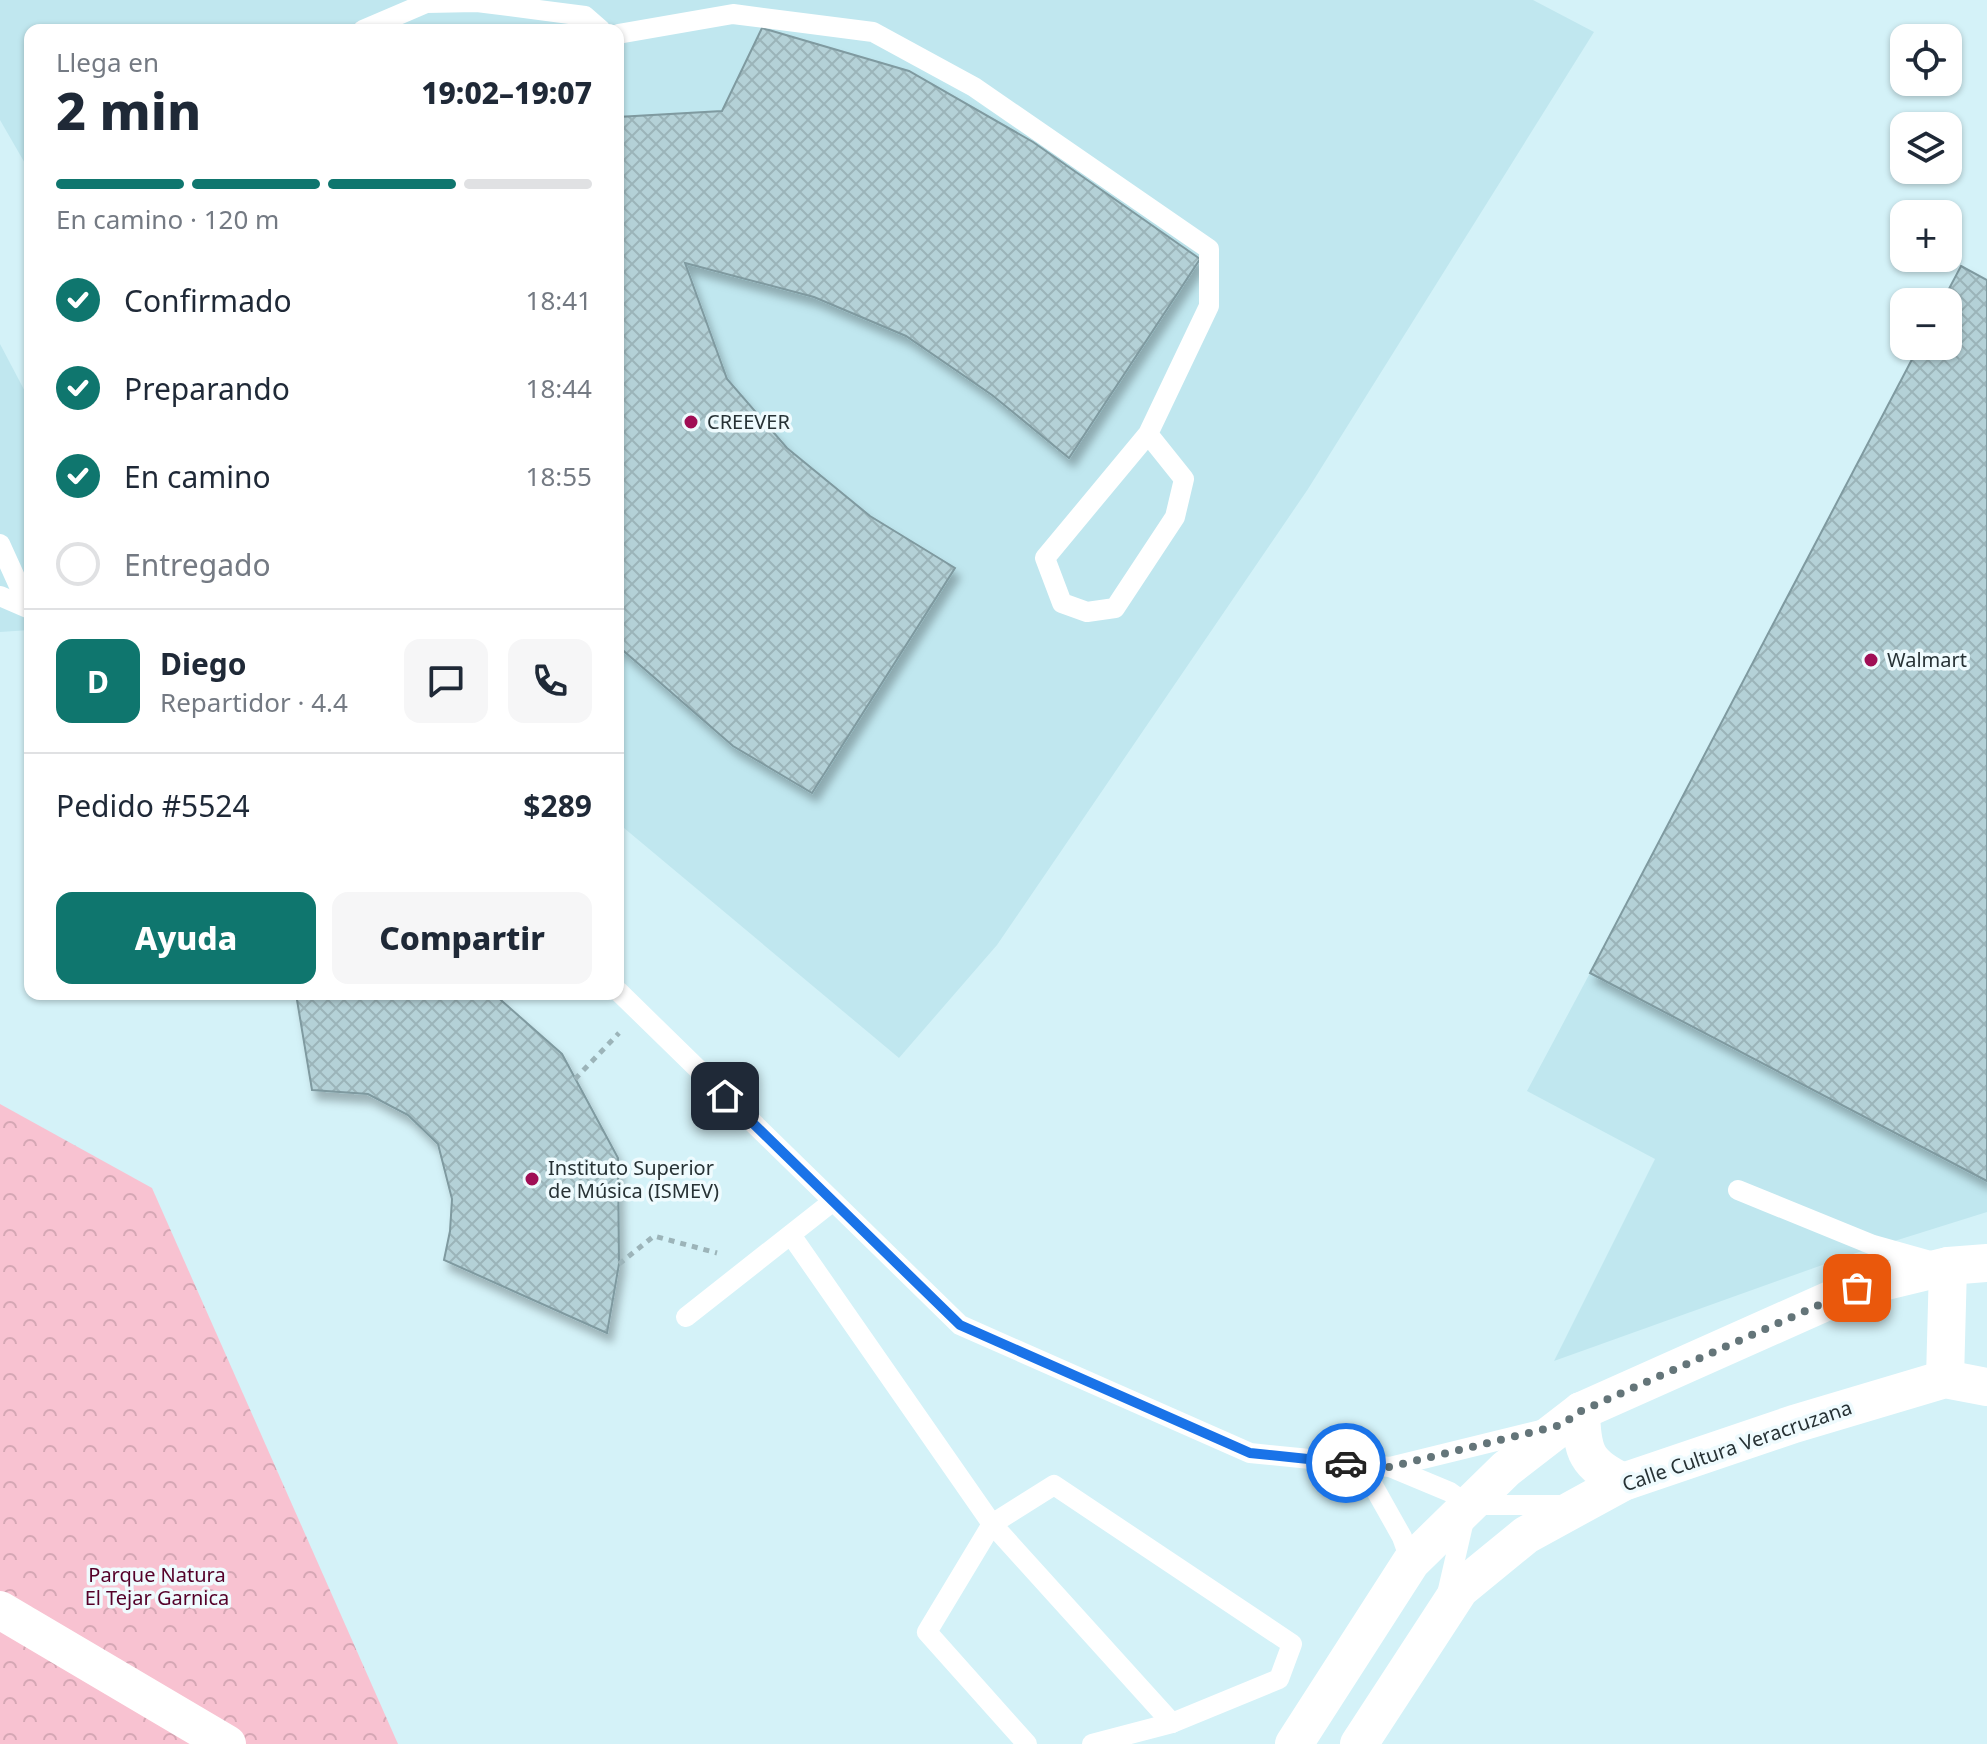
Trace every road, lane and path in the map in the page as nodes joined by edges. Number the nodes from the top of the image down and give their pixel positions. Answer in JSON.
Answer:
{"nodes":[{"id":1,"x":377,"y":24,"type":"edge"},
{"id":2,"x":594,"y":24,"type":"edge"},
{"id":3,"x":624,"y":33,"type":"edge"},
{"id":4,"x":1148,"y":434,"type":"junction"},
{"id":5,"x":0,"y":544,"type":"edge"},
{"id":6,"x":0,"y":596,"type":"edge"},
{"id":7,"x":24,"y":598,"type":"edge"},
{"id":8,"x":24,"y":607,"type":"edge"},
{"id":9,"x":624,"y":997,"type":"edge"},
{"id":10,"x":639,"y":1011,"type":"junction"},
{"id":11,"x":575,"y":1079,"type":"dead end"},
{"id":12,"x":1738,"y":1190,"type":"dead end"},
{"id":13,"x":832,"y":1202,"type":"junction"},
{"id":14,"x":791,"y":1235,"type":"junction"},
{"id":15,"x":1987,"y":1263,"type":"edge"},
{"id":16,"x":619,"y":1264,"type":"dead end"},
{"id":17,"x":1948,"y":1266,"type":"junction"},
{"id":18,"x":751,"y":1267,"type":"junction"},
{"id":19,"x":686,"y":1317,"type":"dead end"},
{"id":20,"x":1945,"y":1379,"type":"junction"},
{"id":21,"x":1987,"y":1387,"type":"edge"},
{"id":22,"x":1571,"y":1418,"type":"junction"},
{"id":23,"x":1361,"y":1464,"type":"junction"},
{"id":24,"x":1390,"y":1467,"type":"junction"},
{"id":25,"x":1623,"y":1482,"type":"junction"},
{"id":26,"x":1468,"y":1505,"type":"junction"},
{"id":27,"x":1582,"y":1505,"type":"junction"},
{"id":28,"x":992,"y":1524,"type":"junction"},
{"id":29,"x":1411,"y":1562,"type":"junction"},
{"id":30,"x":0,"y":1610,"type":"edge"},
{"id":31,"x":1441,"y":1619,"type":"junction"},
{"id":32,"x":1172,"y":1723,"type":"junction"},
{"id":33,"x":227,"y":1744,"type":"edge"},
{"id":34,"x":1027,"y":1744,"type":"edge"},
{"id":35,"x":1092,"y":1744,"type":"edge"},
{"id":36,"x":1294,"y":1744,"type":"edge"},
{"id":37,"x":1359,"y":1744,"type":"edge"}],
"edges":[{"from":1,"to":2,"type":"lane"},
{"from":3,"to":4,"type":"lane"},
{"from":4,"to":4,"type":"lane"},
{"from":5,"to":7,"type":"lane"},
{"from":6,"to":8,"type":"lane"},
{"from":9,"to":10,"type":"lane"},
{"from":10,"to":11,"type":"path"},
{"from":10,"to":13,"type":"lane"},
{"from":12,"to":17,"type":"lane"},
{"from":13,"to":14,"type":"lane"},
{"from":13,"to":23,"type":"lane"},
{"from":14,"to":18,"type":"lane"},
{"from":14,"to":28,"type":"lane"},
{"from":15,"to":17,"type":"street"},
{"from":16,"to":18,"type":"path"},
{"from":17,"to":20,"type":"street"},
{"from":17,"to":22,"type":"street"},
{"from":18,"to":19,"type":"lane"},
{"from":20,"to":21,"type":"street","name":"Calle Cultura Veracruzana"},
{"from":20,"to":25,"type":"street","name":"Calle Cultura Veracruzana"},
{"from":22,"to":24,"type":"lane"},
{"from":22,"to":25,"type":"street"},
{"from":22,"to":26,"type":"street"},
{"from":23,"to":24,"type":"lane"},
{"from":23,"to":29,"type":"lane"},
{"from":24,"to":26,"type":"lane"},
{"from":25,"to":27,"type":"street","name":"Calle Cultura Veracruzana"},
{"from":26,"to":27,"type":"lane"},
{"from":26,"to":29,"type":"street"},
{"from":26,"to":31,"type":"lane"},
{"from":27,"to":31,"type":"street","name":"Calle Cultura Veracruzana"},
{"from":28,"to":32,"type":"lane"},
{"from":28,"to":32,"type":"lane"},
{"from":28,"to":34,"type":"lane"},
{"from":29,"to":36,"type":"street"},
{"from":30,"to":33,"type":"street"},
{"from":31,"to":37,"type":"street","name":"Calle Cultura Veracruzana"},
{"from":32,"to":35,"type":"lane"}]}
